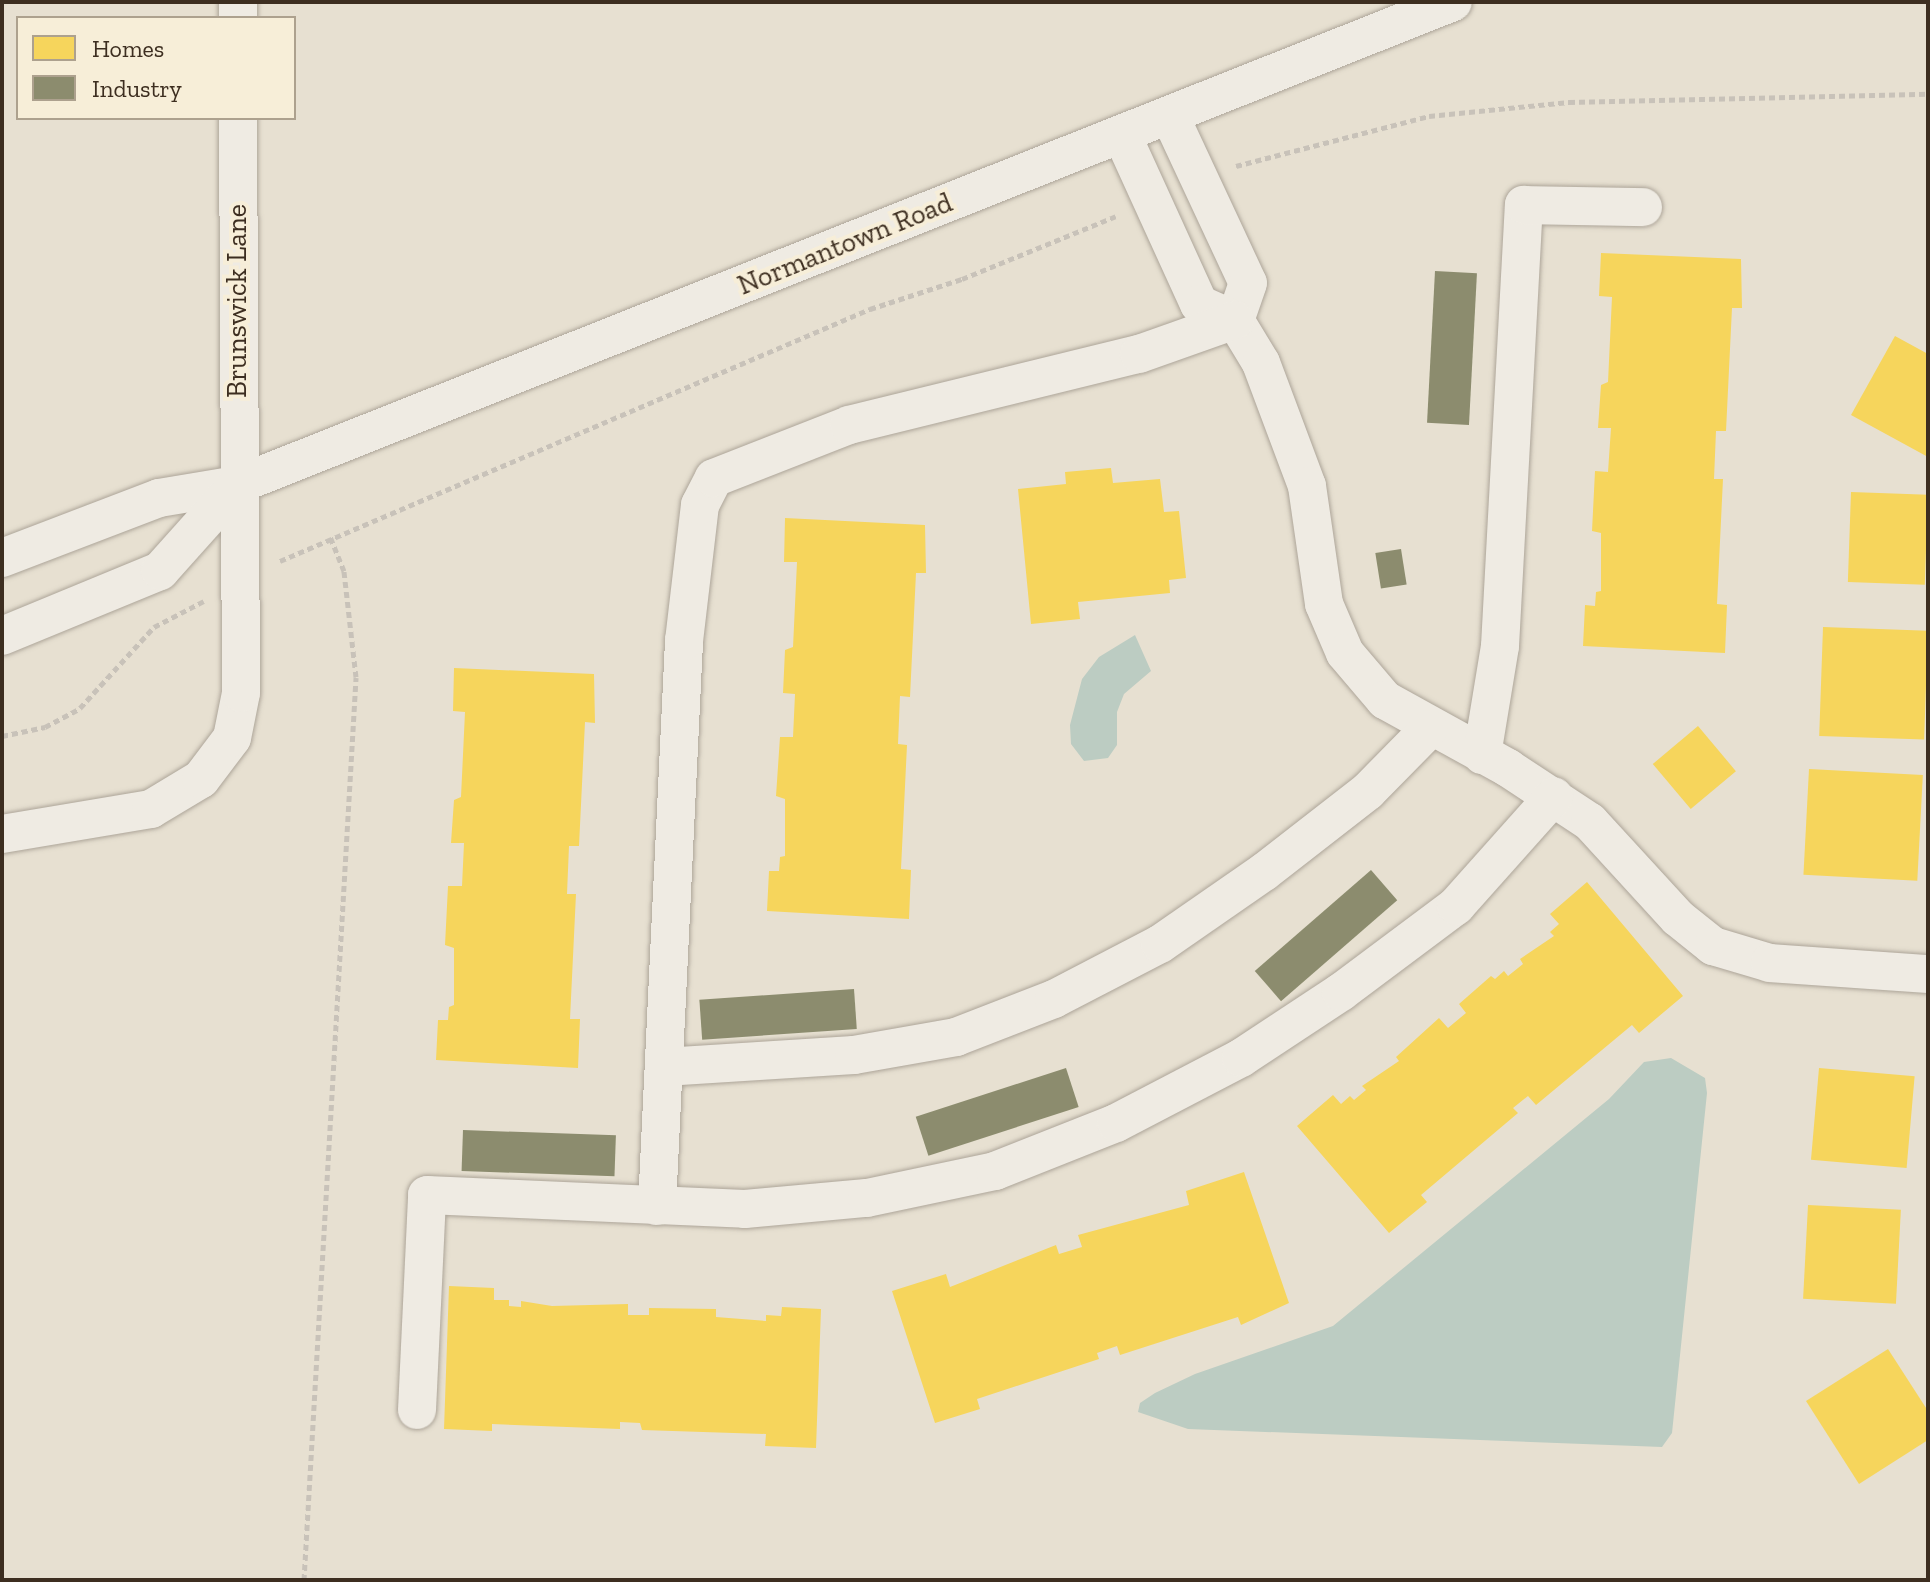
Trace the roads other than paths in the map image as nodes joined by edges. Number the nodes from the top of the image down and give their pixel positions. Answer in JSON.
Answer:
{"nodes":[{"id":1,"x":1453,"y":2,"type":"edge"},
{"id":2,"x":1170,"y":116,"type":"junction"},
{"id":3,"x":238,"y":120,"type":"edge"},
{"id":4,"x":1122,"y":135,"type":"junction"},
{"id":5,"x":1643,"y":207,"type":"dead end"},
{"id":6,"x":1235,"y":320,"type":"junction"},
{"id":7,"x":237,"y":485,"type":"junction"},
{"id":8,"x":2,"y":558,"type":"edge"},
{"id":9,"x":2,"y":636,"type":"edge"},
{"id":10,"x":1429,"y":729,"type":"junction"},
{"id":11,"x":1482,"y":755,"type":"junction"},
{"id":12,"x":1554,"y":796,"type":"junction"},
{"id":13,"x":2,"y":834,"type":"edge"},
{"id":14,"x":1928,"y":974,"type":"edge"},
{"id":15,"x":664,"y":1067,"type":"junction"},
{"id":16,"x":657,"y":1206,"type":"junction"},
{"id":17,"x":417,"y":1410,"type":"dead end"}],
"edges":[{"from":1,"to":2,"type":"street","name":"Normantown Road"},
{"from":2,"to":4,"type":"street","name":"Normantown Road"},
{"from":2,"to":6,"type":"street"},
{"from":3,"to":7,"type":"street","name":"Brunswick Lane"},
{"from":4,"to":6,"type":"street"},
{"from":4,"to":7,"type":"street","name":"Normantown Road"},
{"from":5,"to":11,"type":"street"},
{"from":6,"to":10,"type":"street"},
{"from":6,"to":15,"type":"street"},
{"from":7,"to":8,"type":"street","name":"Normantown Road"},
{"from":7,"to":9,"type":"street","name":"Normantown Road"},
{"from":7,"to":13,"type":"street","name":"Brunswick Lane"},
{"from":10,"to":11,"type":"street"},
{"from":10,"to":15,"type":"street"},
{"from":11,"to":12,"type":"street"},
{"from":12,"to":14,"type":"street"},
{"from":12,"to":16,"type":"street"},
{"from":15,"to":16,"type":"street"},
{"from":16,"to":17,"type":"street"}]}
